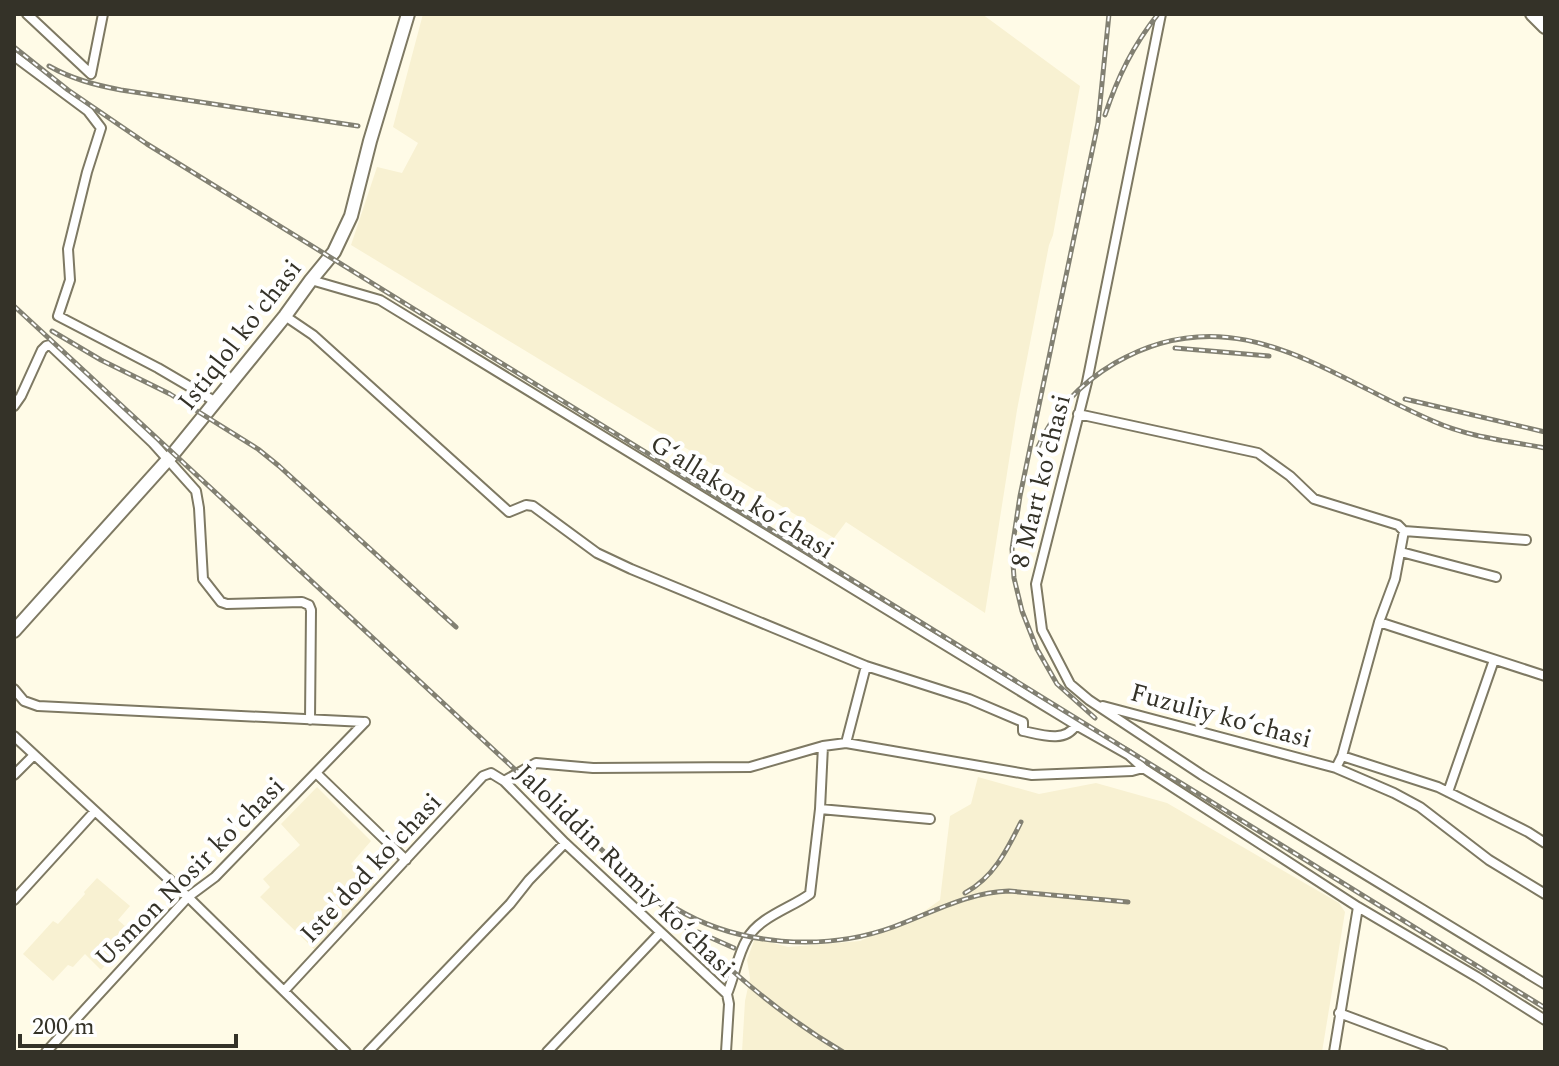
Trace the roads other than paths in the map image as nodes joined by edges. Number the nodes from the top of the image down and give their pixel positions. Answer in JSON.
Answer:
{"nodes":[{"id":1,"x":27,"y":14,"type":"edge"},
{"id":2,"x":103,"y":14,"type":"edge"},
{"id":3,"x":408,"y":14,"type":"edge"},
{"id":4,"x":1161,"y":14,"type":"edge"},
{"id":5,"x":1532,"y":14,"type":"edge"},
{"id":6,"x":1545,"y":27,"type":"edge"},
{"id":7,"x":14,"y":56,"type":"edge"},
{"id":8,"x":311,"y":280,"type":"junction"},
{"id":9,"x":285,"y":316,"type":"junction"},
{"id":10,"x":216,"y":402,"type":"junction"},
{"id":11,"x":14,"y":406,"type":"edge"},
{"id":12,"x":1078,"y":414,"type":"junction"},
{"id":13,"x":168,"y":460,"type":"junction"},
{"id":14,"x":1404,"y":531,"type":"junction"},
{"id":15,"x":1526,"y":540,"type":"dead end"},
{"id":16,"x":1401,"y":552,"type":"junction"},
{"id":17,"x":1496,"y":577,"type":"dead end"},
{"id":18,"x":1379,"y":622,"type":"junction"},
{"id":19,"x":14,"y":631,"type":"edge"},
{"id":20,"x":1494,"y":660,"type":"junction"},
{"id":21,"x":866,"y":666,"type":"junction"},
{"id":22,"x":1545,"y":676,"type":"edge"},
{"id":23,"x":14,"y":689,"type":"edge"},
{"id":24,"x":1095,"y":703,"type":"junction"},
{"id":25,"x":310,"y":720,"type":"junction"},
{"id":26,"x":1076,"y":725,"type":"junction"},
{"id":27,"x":14,"y":736,"type":"edge"},
{"id":28,"x":846,"y":743,"type":"junction"},
{"id":29,"x":823,"y":746,"type":"junction"},
{"id":30,"x":34,"y":755,"type":"junction"},
{"id":31,"x":1342,"y":756,"type":"junction"},
{"id":32,"x":1143,"y":768,"type":"junction"},
{"id":33,"x":1336,"y":768,"type":"junction"},
{"id":34,"x":316,"y":773,"type":"junction"},
{"id":35,"x":487,"y":773,"type":"joint"},
{"id":36,"x":14,"y":775,"type":"edge"},
{"id":37,"x":504,"y":781,"type":"junction"},
{"id":38,"x":1448,"y":792,"type":"junction"},
{"id":39,"x":820,"y":809,"type":"junction"},
{"id":40,"x":95,"y":811,"type":"junction"},
{"id":41,"x":930,"y":819,"type":"dead end"},
{"id":42,"x":1545,"y":829,"type":"edge"},
{"id":43,"x":1543,"y":841,"type":"edge"},
{"id":44,"x":565,"y":843,"type":"junction"},
{"id":45,"x":406,"y":860,"type":"junction"},
{"id":46,"x":1545,"y":894,"type":"edge"},
{"id":47,"x":188,"y":897,"type":"junction"},
{"id":48,"x":14,"y":900,"type":"edge"},
{"id":49,"x":1358,"y":907,"type":"junction"},
{"id":50,"x":660,"y":933,"type":"junction"},
{"id":51,"x":1545,"y":984,"type":"edge"},
{"id":52,"x":284,"y":991,"type":"junction"},
{"id":53,"x":727,"y":994,"type":"junction"},
{"id":54,"x":1339,"y":1013,"type":"junction"},
{"id":55,"x":1545,"y":1020,"type":"edge"},
{"id":56,"x":46,"y":1052,"type":"edge"},
{"id":57,"x":346,"y":1052,"type":"edge"},
{"id":58,"x":368,"y":1052,"type":"edge"},
{"id":59,"x":547,"y":1052,"type":"edge"},
{"id":60,"x":726,"y":1052,"type":"edge"},
{"id":61,"x":1334,"y":1052,"type":"edge"},
{"id":62,"x":1443,"y":1052,"type":"edge"}],
"edges":[{"from":1,"to":2,"type":"street"},
{"from":3,"to":8,"type":"main road","name":"Istiqlol ko'chasi"},
{"from":4,"to":12,"type":"street","name":"8 Mart koʻchasi"},
{"from":5,"to":6,"type":"main road"},
{"from":7,"to":10,"type":"street"},
{"from":8,"to":9,"type":"main road","name":"Istiqlol ko'chasi"},
{"from":8,"to":26,"type":"street","name":"Gʻallakon koʻchasi"},
{"from":9,"to":10,"type":"main road","name":"Istiqlol ko'chasi"},
{"from":9,"to":21,"type":"street"},
{"from":10,"to":13,"type":"main road","name":"Istiqlol ko'chasi"},
{"from":11,"to":13,"type":"street"},
{"from":12,"to":14,"type":"street"},
{"from":12,"to":24,"type":"street","name":"8 Mart koʻchasi"},
{"from":13,"to":19,"type":"main road","name":"Istiqlol ko'chasi"},
{"from":13,"to":25,"type":"street"},
{"from":14,"to":15,"type":"street"},
{"from":14,"to":16,"type":"street","name":"Fuzuliy koʻchasi"},
{"from":16,"to":17,"type":"street"},
{"from":16,"to":18,"type":"street","name":"Fuzuliy koʻchasi"},
{"from":18,"to":20,"type":"street"},
{"from":18,"to":31,"type":"street","name":"Fuzuliy koʻchasi"},
{"from":20,"to":22,"type":"street"},
{"from":20,"to":38,"type":"street"},
{"from":21,"to":26,"type":"street"},
{"from":21,"to":28,"type":"street"},
{"from":23,"to":25,"type":"street"},
{"from":24,"to":33,"type":"street","name":"Fuzuliy koʻchasi"},
{"from":24,"to":51,"type":"street","name":"8 Mart koʻchasi"},
{"from":25,"to":34,"type":"street","name":"Usmon Nosir ko'chasi"},
{"from":26,"to":32,"type":"street","name":"Gʻallakon koʻchasi"},
{"from":27,"to":30,"type":"street"},
{"from":28,"to":29,"type":"street"},
{"from":28,"to":32,"type":"street"},
{"from":29,"to":37,"type":"street"},
{"from":29,"to":39,"type":"street"},
{"from":30,"to":36,"type":"street"},
{"from":30,"to":40,"type":"street"},
{"from":31,"to":33,"type":"street","name":"Fuzuliy koʻchasi"},
{"from":31,"to":38,"type":"street","name":"Fuzuliy koʻchasi"},
{"from":32,"to":49,"type":"street","name":"Gʻallakon koʻchasi"},
{"from":33,"to":46,"type":"street","name":"Fuzuliy koʻchasi"},
{"from":34,"to":45,"type":"street"},
{"from":34,"to":47,"type":"street","name":"Usmon Nosir ko'chasi"},
{"from":35,"to":37,"type":"street","name":"Jaloliddin Rumiy koʻchasi"},
{"from":35,"to":45,"type":"street","name":"Iste'dod ko'chasi"},
{"from":37,"to":44,"type":"street","name":"Jaloliddin Rumiy koʻchasi"},
{"from":38,"to":43,"type":"street","name":"Fuzuliy koʻchasi"},
{"from":39,"to":41,"type":"street"},
{"from":39,"to":53,"type":"street"},
{"from":40,"to":47,"type":"street"},
{"from":40,"to":48,"type":"street"},
{"from":42,"to":43,"type":"street"},
{"from":44,"to":50,"type":"street","name":"Jaloliddin Rumiy koʻchasi"},
{"from":44,"to":58,"type":"street"},
{"from":45,"to":52,"type":"street","name":"Iste'dod ko'chasi"},
{"from":47,"to":52,"type":"street"},
{"from":47,"to":56,"type":"street","name":"Usmon Nosir ko'chasi"},
{"from":49,"to":54,"type":"street"},
{"from":49,"to":55,"type":"street","name":"Gʻallakon koʻchasi"},
{"from":50,"to":53,"type":"street","name":"Jaloliddin Rumiy koʻchasi"},
{"from":50,"to":59,"type":"street"},
{"from":52,"to":57,"type":"street"},
{"from":53,"to":60,"type":"street","name":"Jaloliddin Rumiy koʻchasi"},
{"from":54,"to":61,"type":"street"},
{"from":54,"to":62,"type":"street"}]}
